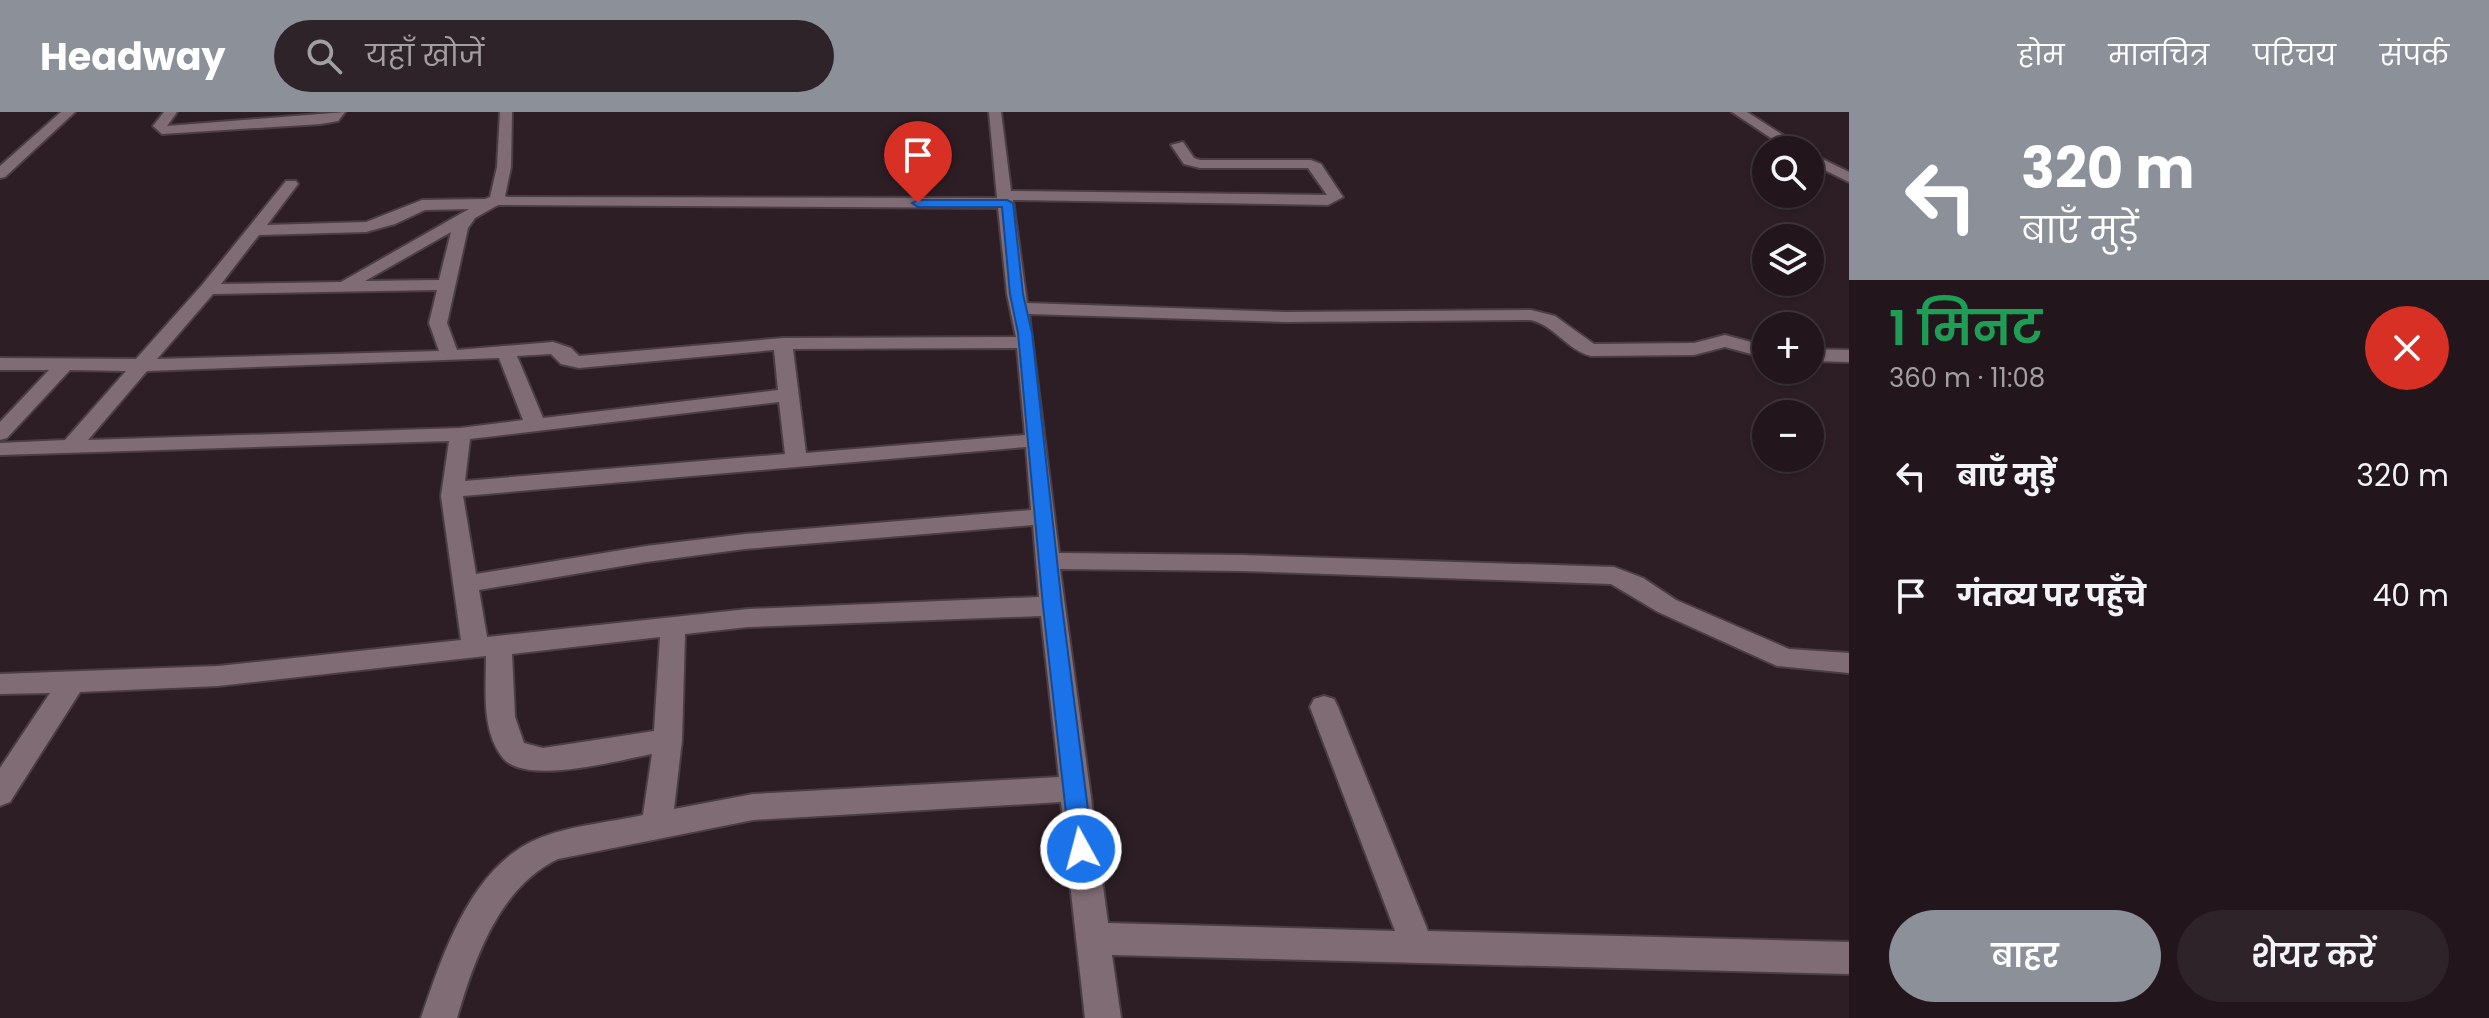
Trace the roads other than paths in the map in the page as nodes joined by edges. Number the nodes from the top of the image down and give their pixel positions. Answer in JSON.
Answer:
{"nodes":[{"id":1,"x":69,"y":112,"type":"edge"},
{"id":2,"x":82,"y":112,"type":"edge"},
{"id":3,"x":171,"y":112,"type":"edge"},
{"id":4,"x":339,"y":112,"type":"edge"},
{"id":5,"x":506,"y":112,"type":"edge"},
{"id":6,"x":995,"y":112,"type":"edge"},
{"id":7,"x":1738,"y":112,"type":"edge"},
{"id":8,"x":1777,"y":136,"type":"edge"},
{"id":9,"x":1178,"y":145,"type":"dead end"},
{"id":10,"x":1824,"y":164,"type":"edge"},
{"id":11,"x":1829,"y":167,"type":"junction"},
{"id":12,"x":1849,"y":167,"type":"edge"},
{"id":13,"x":1,"y":173,"type":"edge"},
{"id":14,"x":1849,"y":178,"type":"edge"},
{"id":15,"x":291,"y":184,"type":"dead end"},
{"id":16,"x":1007,"y":199,"type":"junction"},
{"id":17,"x":493,"y":201,"type":"junction"},
{"id":18,"x":470,"y":215,"type":"junction"},
{"id":19,"x":256,"y":230,"type":"junction"},
{"id":20,"x":346,"y":285,"type":"junction"},
{"id":21,"x":444,"y":285,"type":"junction"},
{"id":22,"x":208,"y":289,"type":"junction"},
{"id":23,"x":1020,"y":308,"type":"junction"},
{"id":24,"x":1026,"y":342,"type":"junction"},
{"id":25,"x":783,"y":344,"type":"junction"},
{"id":26,"x":1752,"y":348,"type":"edge"},
{"id":27,"x":506,"y":352,"type":"junction"},
{"id":28,"x":1824,"y":355,"type":"edge"},
{"id":29,"x":450,"y":356,"type":"junction"},
{"id":30,"x":1849,"y":356,"type":"edge"},
{"id":31,"x":0,"y":364,"type":"edge"},
{"id":32,"x":65,"y":364,"type":"junction"},
{"id":33,"x":141,"y":365,"type":"junction"},
{"id":34,"x":789,"y":395,"type":"junction"},
{"id":35,"x":536,"y":426,"type":"junction"},
{"id":36,"x":0,"y":434,"type":"edge"},
{"id":37,"x":460,"y":434,"type":"junction"},
{"id":38,"x":1036,"y":440,"type":"junction"},
{"id":39,"x":72,"y":445,"type":"junction"},
{"id":40,"x":0,"y":449,"type":"edge"},
{"id":41,"x":796,"y":462,"type":"junction"},
{"id":42,"x":453,"y":489,"type":"junction"},
{"id":43,"x":1045,"y":517,"type":"junction"},
{"id":44,"x":1050,"y":561,"type":"junction"},
{"id":45,"x":466,"y":584,"type":"junction"},
{"id":46,"x":1052,"y":606,"type":"junction"},
{"id":47,"x":673,"y":626,"type":"junction"},
{"id":48,"x":488,"y":648,"type":"junction"},
{"id":49,"x":1849,"y":663,"type":"edge"},
{"id":50,"x":72,"y":681,"type":"junction"},
{"id":51,"x":0,"y":684,"type":"edge"},
{"id":52,"x":1324,"y":707,"type":"dead end"},
{"id":53,"x":668,"y":740,"type":"junction"},
{"id":54,"x":1074,"y":789,"type":"junction"},
{"id":55,"x":0,"y":793,"type":"edge"},
{"id":56,"x":657,"y":825,"type":"junction"},
{"id":57,"x":1092,"y":939,"type":"junction"},
{"id":58,"x":1418,"y":947,"type":"junction"},
{"id":59,"x":1849,"y":958,"type":"edge"},
{"id":60,"x":439,"y":1018,"type":"edge"},
{"id":61,"x":1103,"y":1018,"type":"edge"}],
"edges":[{"from":1,"to":2,"type":"street"},
{"from":1,"to":13,"type":"street"},
{"from":3,"to":4,"type":"street"},
{"from":5,"to":17,"type":"street"},
{"from":6,"to":16,"type":"street"},
{"from":7,"to":8,"type":"street"},
{"from":9,"to":16,"type":"street"},
{"from":10,"to":11,"type":"street"},
{"from":11,"to":12,"type":"street"},
{"from":11,"to":14,"type":"street"},
{"from":15,"to":19,"type":"street"},
{"from":16,"to":17,"type":"street"},
{"from":16,"to":23,"type":"street"},
{"from":17,"to":18,"type":"street"},
{"from":17,"to":19,"type":"street"},
{"from":18,"to":20,"type":"street"},
{"from":18,"to":21,"type":"street"},
{"from":19,"to":22,"type":"street"},
{"from":20,"to":21,"type":"street"},
{"from":20,"to":22,"type":"street"},
{"from":21,"to":29,"type":"street"},
{"from":22,"to":33,"type":"street"},
{"from":23,"to":24,"type":"street"},
{"from":23,"to":26,"type":"street"},
{"from":24,"to":25,"type":"street"},
{"from":24,"to":38,"type":"street"},
{"from":25,"to":27,"type":"street"},
{"from":25,"to":34,"type":"street"},
{"from":27,"to":29,"type":"street"},
{"from":27,"to":35,"type":"street"},
{"from":28,"to":30,"type":"street"},
{"from":29,"to":33,"type":"street"},
{"from":31,"to":32,"type":"street"},
{"from":32,"to":33,"type":"street"},
{"from":32,"to":36,"type":"street"},
{"from":33,"to":39,"type":"street"},
{"from":34,"to":35,"type":"street"},
{"from":34,"to":41,"type":"street"},
{"from":35,"to":37,"type":"street"},
{"from":37,"to":39,"type":"street"},
{"from":37,"to":42,"type":"street"},
{"from":38,"to":41,"type":"street"},
{"from":38,"to":43,"type":"street"},
{"from":39,"to":40,"type":"street"},
{"from":41,"to":42,"type":"street"},
{"from":42,"to":45,"type":"street"},
{"from":43,"to":44,"type":"street"},
{"from":43,"to":45,"type":"street"},
{"from":44,"to":46,"type":"street"},
{"from":44,"to":49,"type":"street"},
{"from":45,"to":48,"type":"street"},
{"from":46,"to":47,"type":"street"},
{"from":46,"to":54,"type":"street"},
{"from":47,"to":48,"type":"street"},
{"from":47,"to":53,"type":"street"},
{"from":48,"to":50,"type":"street"},
{"from":48,"to":53,"type":"street"},
{"from":50,"to":51,"type":"street"},
{"from":50,"to":55,"type":"street"},
{"from":52,"to":58,"type":"street"},
{"from":53,"to":56,"type":"street"},
{"from":54,"to":56,"type":"street"},
{"from":54,"to":57,"type":"street"},
{"from":56,"to":60,"type":"street"},
{"from":57,"to":58,"type":"street"},
{"from":57,"to":61,"type":"street"},
{"from":58,"to":59,"type":"street"}]}
